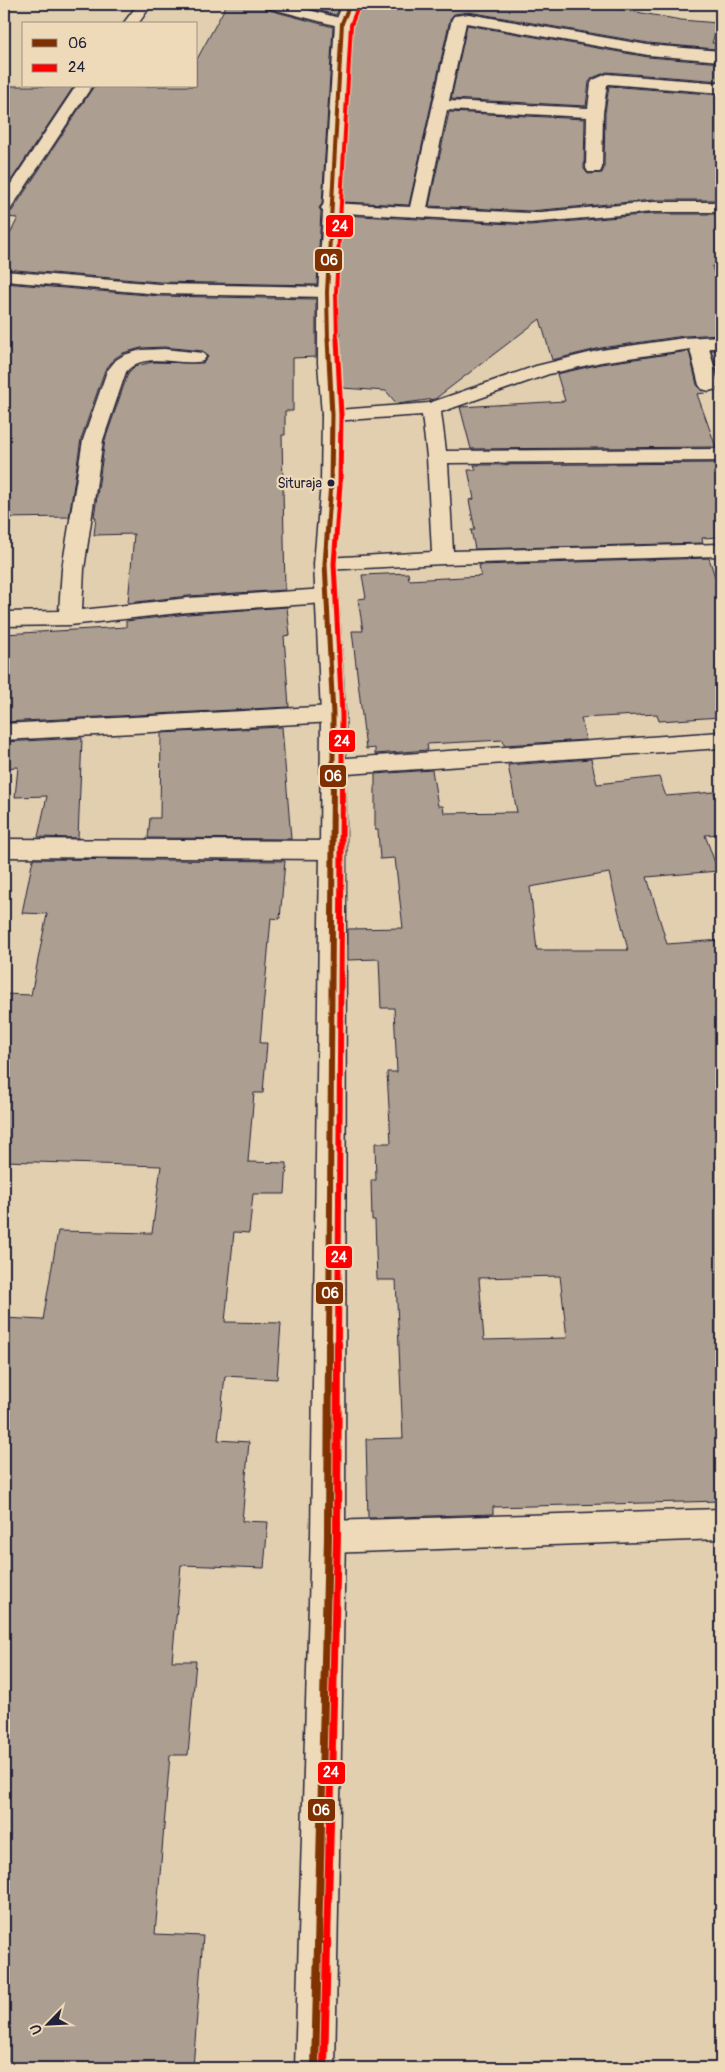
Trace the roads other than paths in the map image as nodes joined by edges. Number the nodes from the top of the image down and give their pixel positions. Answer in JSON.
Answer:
{"nodes":[{"id":1,"x":145,"y":4,"type":"edge"},
{"id":2,"x":270,"y":4,"type":"edge"},
{"id":3,"x":350,"y":4,"type":"edge"},
{"id":4,"x":132,"y":22,"type":"edge"},
{"id":5,"x":342,"y":23,"type":"junction"},
{"id":6,"x":721,"y":56,"type":"edge"},
{"id":7,"x":83,"y":88,"type":"edge"},
{"id":8,"x":721,"y":88,"type":"edge"},
{"id":9,"x":441,"y":105,"type":"junction"},
{"id":10,"x":595,"y":113,"type":"junction"},
{"id":11,"x":594,"y":168,"type":"dead end"},
{"id":12,"x":4,"y":206,"type":"edge"},
{"id":13,"x":721,"y":207,"type":"edge"},
{"id":14,"x":330,"y":208,"type":"junction"},
{"id":15,"x":417,"y":213,"type":"junction"},
{"id":16,"x":4,"y":276,"type":"edge"},
{"id":17,"x":327,"y":292,"type":"junction"},
{"id":18,"x":721,"y":342,"type":"edge"},
{"id":19,"x":698,"y":343,"type":"junction"},
{"id":20,"x":196,"y":357,"type":"dead end"},
{"id":21,"x":709,"y":385,"type":"dead end"},
{"id":22,"x":431,"y":409,"type":"junction"},
{"id":23,"x":332,"y":415,"type":"junction"},
{"id":24,"x":721,"y":455,"type":"edge"},
{"id":25,"x":437,"y":457,"type":"junction"},
{"id":26,"x":721,"y":550,"type":"edge"},
{"id":27,"x":443,"y":558,"type":"junction"},
{"id":28,"x":325,"y":564,"type":"junction"},
{"id":29,"x":326,"y":596,"type":"junction"},
{"id":30,"x":70,"y":618,"type":"junction"},
{"id":31,"x":4,"y":619,"type":"edge"},
{"id":32,"x":333,"y":714,"type":"junction"},
{"id":33,"x":4,"y":732,"type":"edge"},
{"id":34,"x":721,"y":740,"type":"edge"},
{"id":35,"x":333,"y":767,"type":"junction"},
{"id":36,"x":4,"y":848,"type":"edge"},
{"id":37,"x":333,"y":850,"type":"junction"},
{"id":38,"x":721,"y":1524,"type":"edge"},
{"id":39,"x":328,"y":1537,"type":"junction"},
{"id":40,"x":315,"y":2068,"type":"edge"}],
"edges":[{"from":1,"to":4,"type":"street"},
{"from":2,"to":5,"type":"street"},
{"from":3,"to":5,"type":"street"},
{"from":5,"to":14,"type":"street"},
{"from":6,"to":9,"type":"street"},
{"from":7,"to":12,"type":"street"},
{"from":8,"to":10,"type":"street"},
{"from":9,"to":10,"type":"street"},
{"from":9,"to":15,"type":"street"},
{"from":10,"to":11,"type":"street"},
{"from":13,"to":15,"type":"street"},
{"from":14,"to":15,"type":"street"},
{"from":14,"to":17,"type":"street"},
{"from":16,"to":17,"type":"street"},
{"from":17,"to":23,"type":"street"},
{"from":18,"to":19,"type":"street"},
{"from":19,"to":21,"type":"street"},
{"from":19,"to":22,"type":"street"},
{"from":20,"to":30,"type":"street"},
{"from":22,"to":23,"type":"street"},
{"from":22,"to":25,"type":"street"},
{"from":23,"to":28,"type":"street"},
{"from":24,"to":25,"type":"street"},
{"from":25,"to":27,"type":"street"},
{"from":26,"to":27,"type":"street"},
{"from":27,"to":28,"type":"street"},
{"from":28,"to":29,"type":"street"},
{"from":29,"to":30,"type":"street"},
{"from":29,"to":32,"type":"street"},
{"from":30,"to":31,"type":"street"},
{"from":32,"to":33,"type":"street"},
{"from":32,"to":35,"type":"street"},
{"from":34,"to":35,"type":"street"},
{"from":35,"to":37,"type":"street"},
{"from":36,"to":37,"type":"street"},
{"from":37,"to":39,"type":"street"},
{"from":38,"to":39,"type":"street"},
{"from":39,"to":40,"type":"street"}]}
